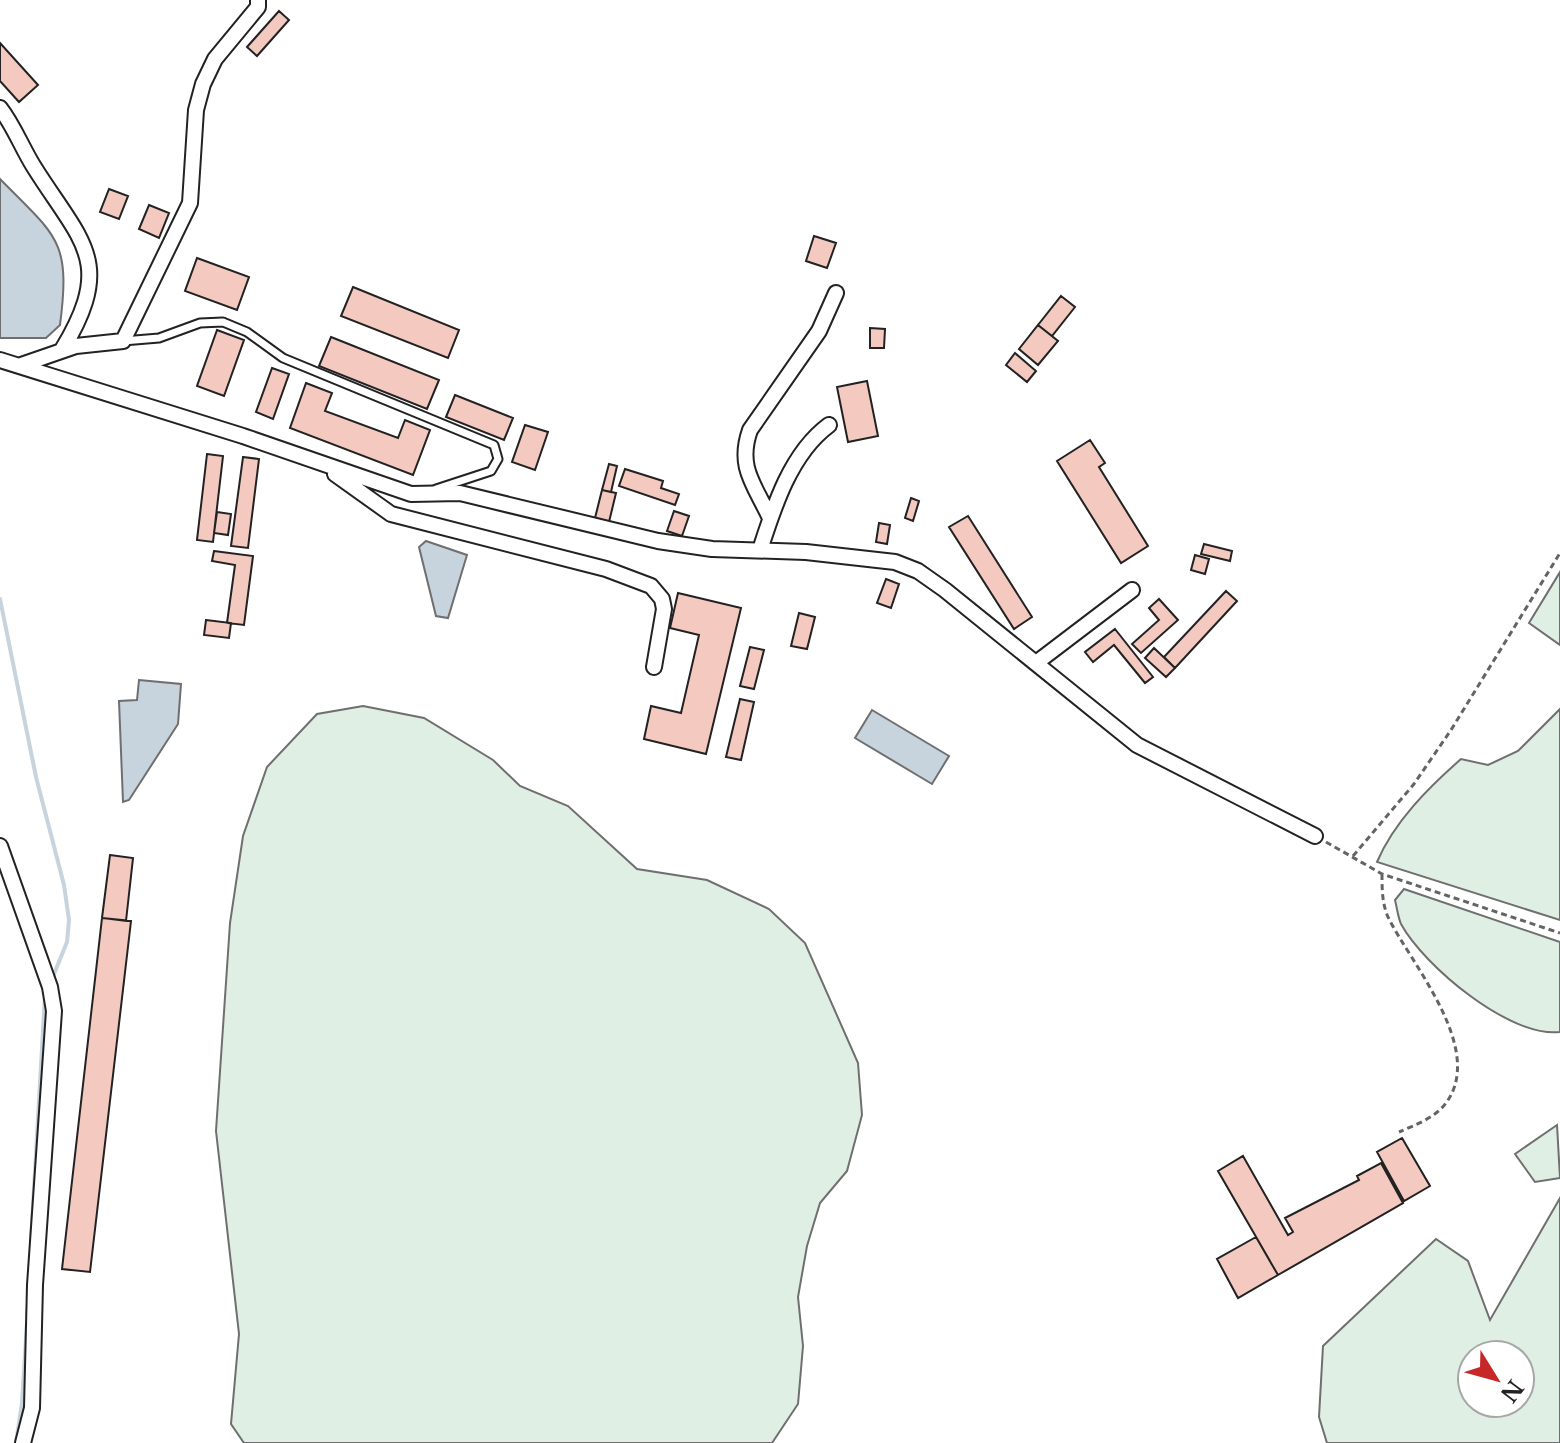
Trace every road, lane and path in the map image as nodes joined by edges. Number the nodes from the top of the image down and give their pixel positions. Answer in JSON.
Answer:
{"nodes":[{"id":1,"x":258,"y":0,"type":"edge"},
{"id":2,"x":0,"y":108,"type":"edge"},
{"id":3,"x":836,"y":293,"type":"dead end"},
{"id":4,"x":123,"y":341,"type":"junction"},
{"id":5,"x":62,"y":350,"type":"junction"},
{"id":6,"x":0,"y":360,"type":"edge"},
{"id":7,"x":21,"y":365,"type":"junction"},
{"id":8,"x":829,"y":425,"type":"dead end"},
{"id":9,"x":303,"y":457,"type":"junction"},
{"id":10,"x":424,"y":493,"type":"junction"},
{"id":11,"x":770,"y":518,"type":"junction"},
{"id":12,"x":760,"y":550,"type":"junction"},
{"id":13,"x":1560,"y":553,"type":"edge"},
{"id":14,"x":1132,"y":590,"type":"dead end"},
{"id":15,"x":1036,"y":663,"type":"junction"},
{"id":16,"x":654,"y":667,"type":"dead end"},
{"id":17,"x":1315,"y":836,"type":"joint"},
{"id":18,"x":0,"y":846,"type":"edge"},
{"id":19,"x":1353,"y":856,"type":"junction"},
{"id":20,"x":1382,"y":874,"type":"junction"},
{"id":21,"x":1560,"y":933,"type":"edge"},
{"id":22,"x":1399,"y":1132,"type":"dead end"},
{"id":23,"x":23,"y":1443,"type":"edge"}],
"edges":[{"from":1,"to":4,"type":"street"},
{"from":2,"to":5,"type":"street"},
{"from":3,"to":11,"type":"street"},
{"from":4,"to":5,"type":"street"},
{"from":4,"to":10,"type":"lane"},
{"from":5,"to":7,"type":"street"},
{"from":6,"to":7,"type":"street"},
{"from":7,"to":9,"type":"street"},
{"from":8,"to":11,"type":"street"},
{"from":9,"to":10,"type":"street"},
{"from":9,"to":16,"type":"street"},
{"from":10,"to":12,"type":"street"},
{"from":11,"to":12,"type":"street"},
{"from":12,"to":15,"type":"street"},
{"from":13,"to":19,"type":"path"},
{"from":14,"to":15,"type":"street"},
{"from":15,"to":17,"type":"street"},
{"from":17,"to":19,"type":"path"},
{"from":18,"to":23,"type":"street"},
{"from":19,"to":20,"type":"path"},
{"from":20,"to":21,"type":"path"},
{"from":20,"to":22,"type":"path"}]}
